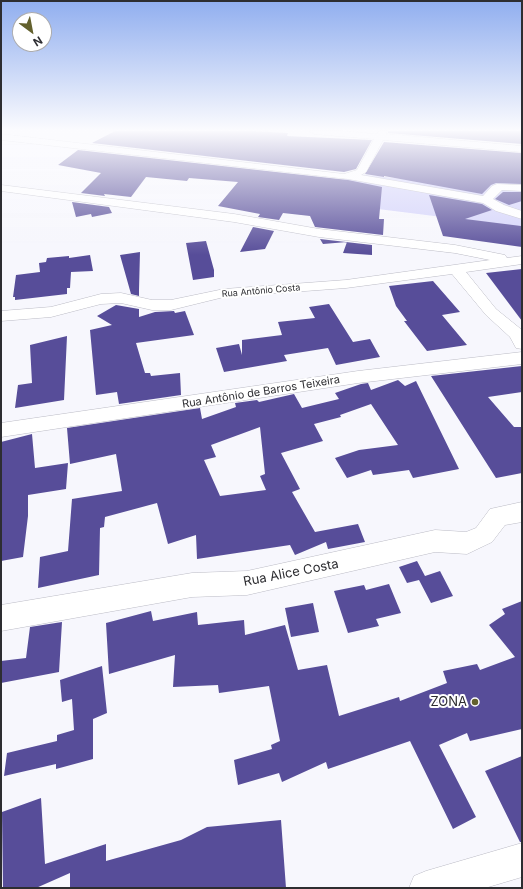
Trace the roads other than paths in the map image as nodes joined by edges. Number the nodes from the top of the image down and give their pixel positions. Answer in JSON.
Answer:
{"nodes":[{"id":1,"x":306,"y":172,"type":"edge"},
{"id":2,"x":360,"y":172,"type":"edge"},
{"id":3,"x":352,"y":177,"type":"junction"},
{"id":4,"x":1,"y":188,"type":"edge"},
{"id":5,"x":522,"y":188,"type":"edge"},
{"id":6,"x":486,"y":200,"type":"junction"},
{"id":7,"x":522,"y":215,"type":"edge"},
{"id":8,"x":520,"y":261,"type":"edge"},
{"id":9,"x":456,"y":269,"type":"junction"},
{"id":10,"x":1,"y":316,"type":"edge"},
{"id":11,"x":522,"y":344,"type":"edge"},
{"id":12,"x":522,"y":358,"type":"edge"},
{"id":13,"x":1,"y":430,"type":"edge"},
{"id":14,"x":522,"y":512,"type":"edge"},
{"id":15,"x":1,"y":618,"type":"edge"},
{"id":16,"x":522,"y":860,"type":"edge"},
{"id":17,"x":426,"y":888,"type":"edge"}],
"edges":[{"from":1,"to":3,"type":"street"},
{"from":2,"to":3,"type":"street"},
{"from":3,"to":6,"type":"street"},
{"from":4,"to":8,"type":"street"},
{"from":5,"to":6,"type":"street"},
{"from":6,"to":7,"type":"street"},
{"from":8,"to":9,"type":"street","name":"Rua Antônio Costa"},
{"from":9,"to":10,"type":"street","name":"Rua Antônio Costa"},
{"from":9,"to":11,"type":"street"},
{"from":12,"to":13,"type":"street","name":"Rua Antônio de Barros Teixeira"},
{"from":14,"to":15,"type":"street","name":"Rua Alice Costa"},
{"from":16,"to":17,"type":"street"}]}
